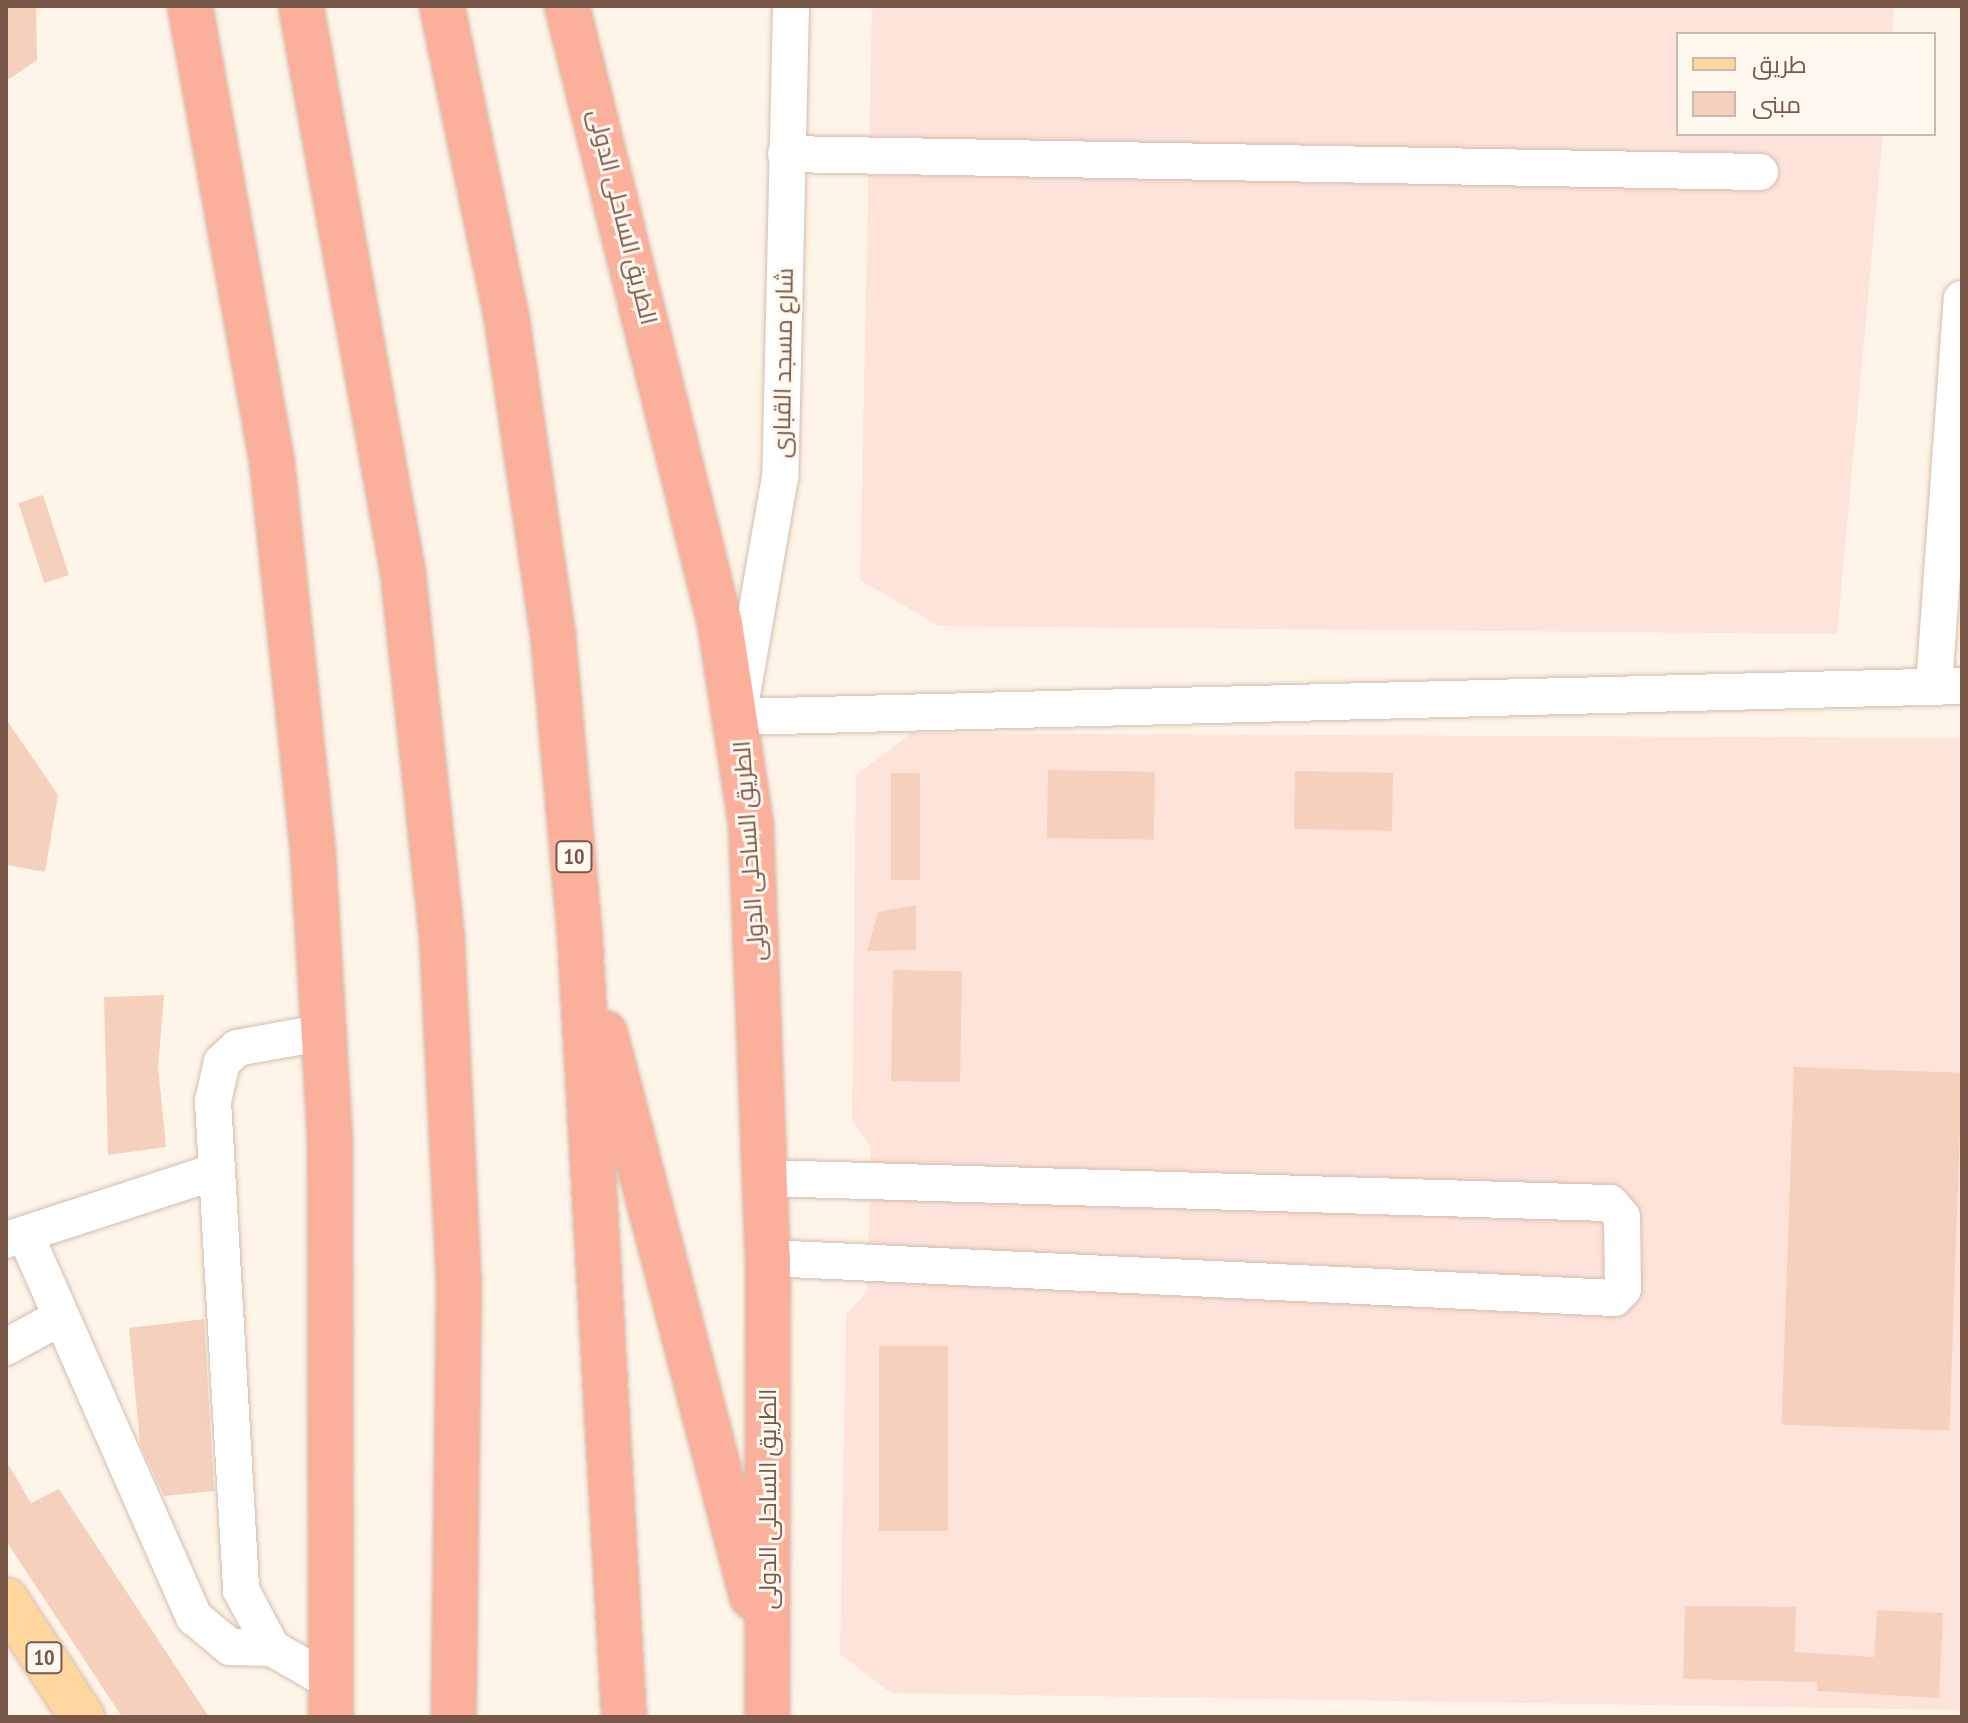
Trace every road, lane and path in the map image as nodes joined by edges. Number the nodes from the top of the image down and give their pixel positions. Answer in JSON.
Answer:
{"nodes":[{"id":1,"x":190,"y":6,"type":"edge"},
{"id":2,"x":301,"y":6,"type":"edge"},
{"id":3,"x":442,"y":6,"type":"edge"},
{"id":4,"x":567,"y":6,"type":"edge"},
{"id":5,"x":791,"y":6,"type":"edge"},
{"id":6,"x":786,"y":154,"type":"junction"},
{"id":7,"x":1760,"y":172,"type":"dead end"},
{"id":8,"x":1962,"y":299,"type":"edge"},
{"id":9,"x":1948,"y":686,"type":"edge"},
{"id":10,"x":738,"y":717,"type":"junction"},
{"id":11,"x":580,"y":939,"type":"junction"},
{"id":12,"x":325,"y":1032,"type":"junction"},
{"id":13,"x":217,"y":1171,"type":"junction"},
{"id":14,"x":766,"y":1178,"type":"junction"},
{"id":15,"x":15,"y":1237,"type":"edge"},
{"id":16,"x":768,"y":1258,"type":"junction"},
{"id":17,"x":61,"y":1317,"type":"junction"},
{"id":18,"x":6,"y":1347,"type":"edge"},
{"id":19,"x":6,"y":1600,"type":"edge"},
{"id":20,"x":272,"y":1648,"type":"junction"},
{"id":21,"x":768,"y":1658,"type":"junction"},
{"id":22,"x":331,"y":1699,"type":"edge"},
{"id":23,"x":82,"y":1717,"type":"edge"},
{"id":24,"x":454,"y":1717,"type":"edge"},
{"id":25,"x":624,"y":1717,"type":"edge"},
{"id":26,"x":767,"y":1717,"type":"edge"}],
"edges":[{"from":1,"to":12,"type":"highway"},
{"from":2,"to":24,"type":"highway"},
{"from":3,"to":11,"type":"highway","number":"10"},
{"from":4,"to":10,"type":"highway","name":"الطريق الساحلى الدولى"},
{"from":5,"to":6,"type":"street","name":"شارع مسجد القبارى"},
{"from":6,"to":7,"type":"street"},
{"from":6,"to":10,"type":"street","name":"شارع مسجد القبارى"},
{"from":8,"to":9,"type":"street"},
{"from":9,"to":10,"type":"street"},
{"from":10,"to":14,"type":"highway","name":"الطريق الساحلى الدولى"},
{"from":11,"to":21,"type":"highway"},
{"from":11,"to":25,"type":"highway","number":"10"},
{"from":12,"to":13,"type":"street"},
{"from":12,"to":22,"type":"highway"},
{"from":13,"to":15,"type":"street"},
{"from":13,"to":20,"type":"street"},
{"from":14,"to":16,"type":"highway","name":"الطريق الساحلى الدولى"},
{"from":14,"to":16,"type":"street"},
{"from":15,"to":17,"type":"street"},
{"from":16,"to":21,"type":"highway","name":"الطريق الساحلى الدولى"},
{"from":17,"to":18,"type":"street"},
{"from":17,"to":20,"type":"street"},
{"from":19,"to":23,"type":"main road","number":"10"},
{"from":20,"to":22,"type":"street"},
{"from":21,"to":26,"type":"highway","name":"الطريق الساحلى الدولى"}]}
